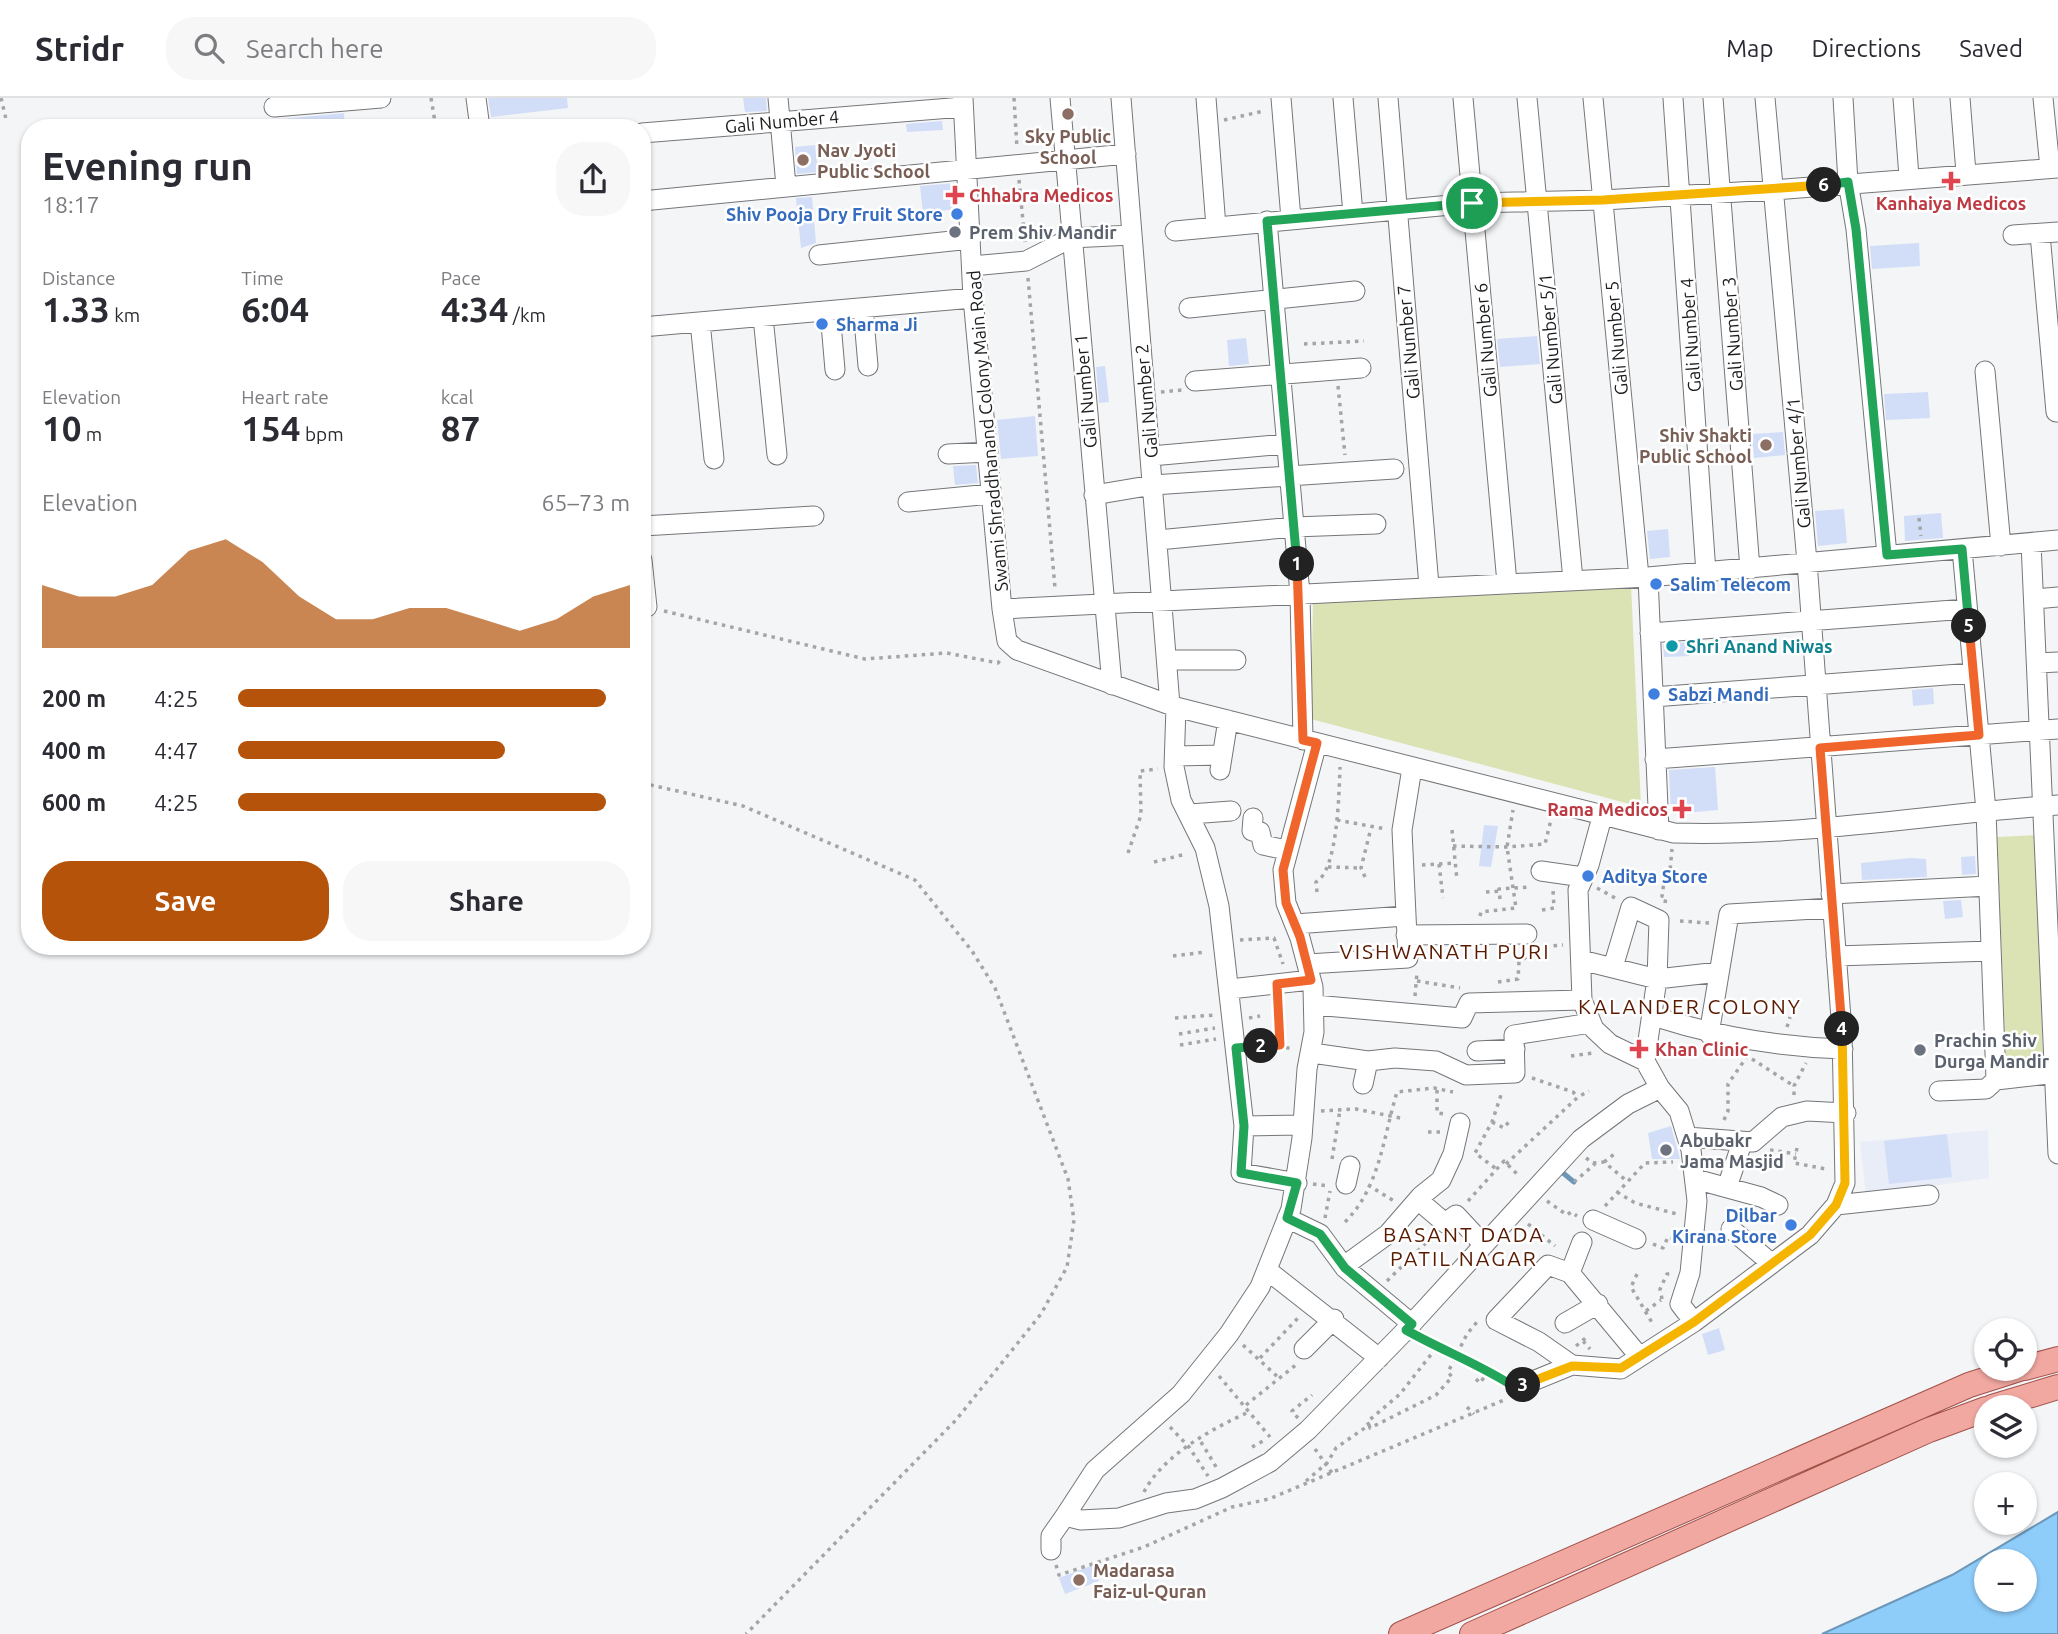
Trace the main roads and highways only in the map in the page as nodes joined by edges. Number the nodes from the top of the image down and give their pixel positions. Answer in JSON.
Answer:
{"nodes":[{"id":1,"x":2058,"y":1359,"type":"edge"},
{"id":2,"x":2037,"y":1365,"type":"edge"},
{"id":3,"x":1982,"y":1381,"type":"edge"},
{"id":4,"x":2058,"y":1387,"type":"edge"},
{"id":5,"x":2032,"y":1395,"type":"edge"},
{"id":6,"x":1974,"y":1413,"type":"edge"},
{"id":7,"x":1401,"y":1634,"type":"edge"},
{"id":8,"x":1472,"y":1634,"type":"edge"}],
"edges":[{"from":1,"to":2,"type":"main road"},
{"from":3,"to":7,"type":"main road"},
{"from":4,"to":5,"type":"main road"},
{"from":6,"to":8,"type":"main road"}]}
